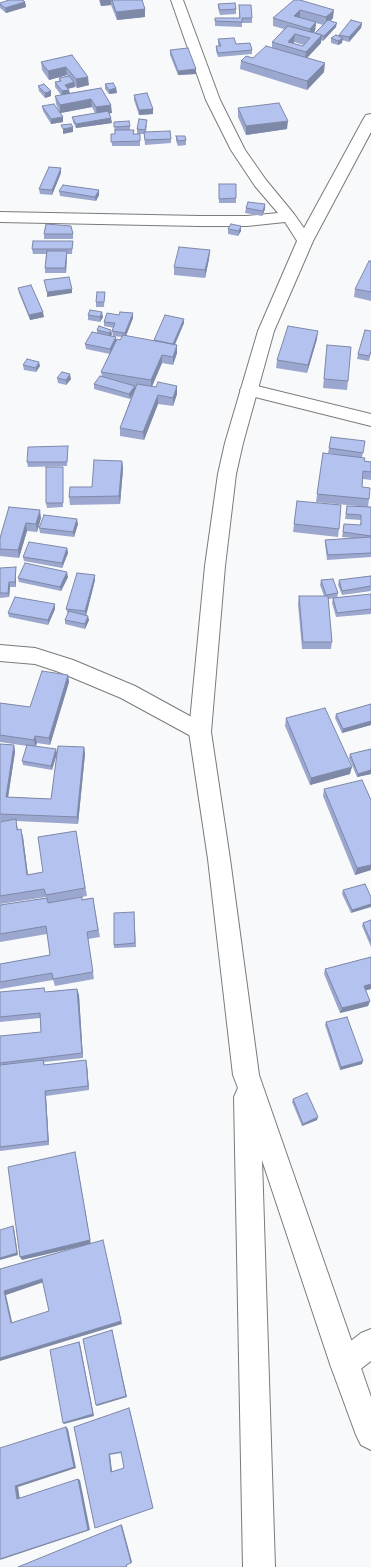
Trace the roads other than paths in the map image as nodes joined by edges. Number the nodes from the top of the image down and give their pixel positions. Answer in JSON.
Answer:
{"nodes":[{"id":1,"x":178,"y":0,"type":"edge"},
{"id":2,"x":371,"y":118,"type":"edge"},
{"id":3,"x":0,"y":217,"type":"edge"},
{"id":4,"x":289,"y":217,"type":"junction"},
{"id":5,"x":305,"y":241,"type":"junction"},
{"id":6,"x":249,"y":390,"type":"junction"},
{"id":7,"x":371,"y":420,"type":"edge"},
{"id":8,"x":0,"y":653,"type":"edge"},
{"id":9,"x":200,"y":732,"type":"junction"},
{"id":10,"x":246,"y":1075,"type":"junction"},
{"id":11,"x":371,"y":1343,"type":"edge"},
{"id":12,"x":344,"y":1364,"type":"junction"},
{"id":13,"x":371,"y":1435,"type":"edge"},
{"id":14,"x":259,"y":1567,"type":"edge"}],
"edges":[{"from":1,"to":4,"type":"main road"},
{"from":2,"to":5,"type":"main road"},
{"from":3,"to":4,"type":"main road"},
{"from":4,"to":5,"type":"main road"},
{"from":5,"to":6,"type":"main road"},
{"from":6,"to":7,"type":"main road"},
{"from":6,"to":9,"type":"main road"},
{"from":8,"to":9,"type":"main road"},
{"from":9,"to":10,"type":"main road"},
{"from":10,"to":12,"type":"main road"},
{"from":10,"to":14,"type":"main road"},
{"from":11,"to":12,"type":"main road"},
{"from":12,"to":13,"type":"main road"}]}
